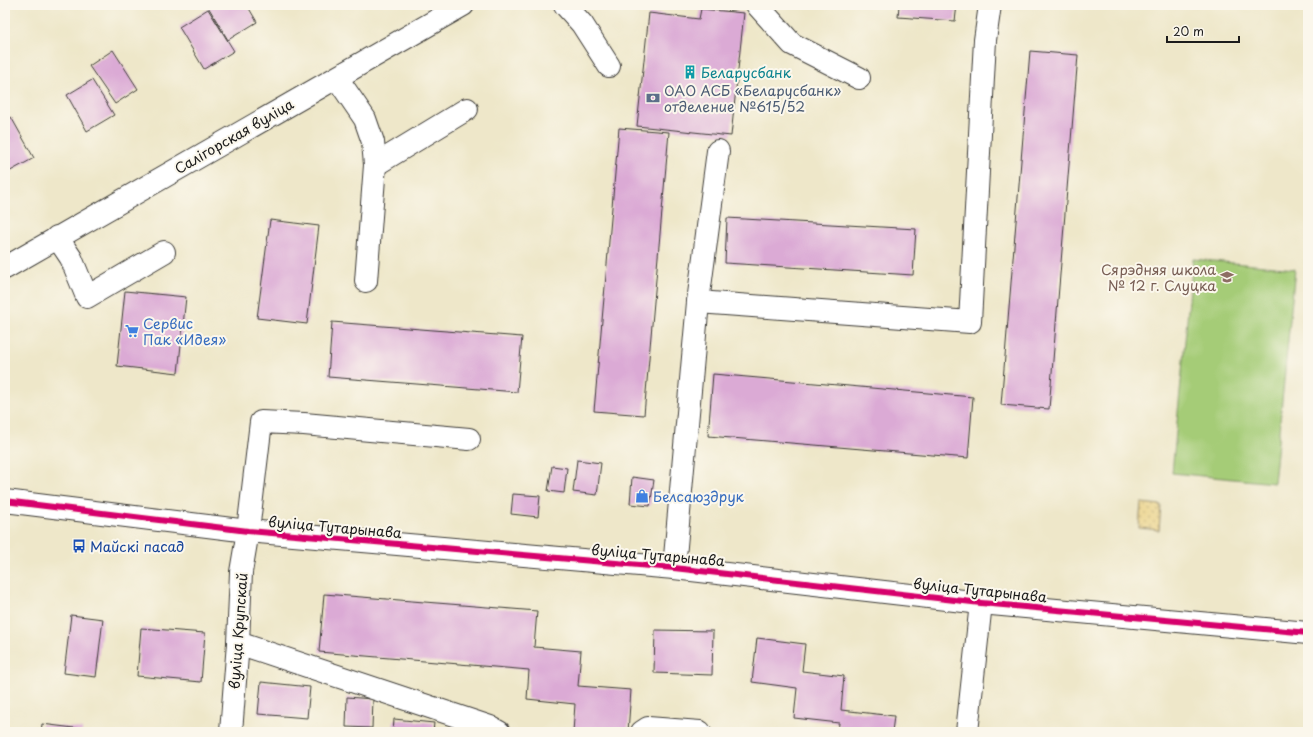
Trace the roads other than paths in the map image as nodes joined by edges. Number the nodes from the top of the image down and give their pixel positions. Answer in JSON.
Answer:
{"nodes":[{"id":1,"x":463,"y":5,"type":"edge"},
{"id":2,"x":565,"y":5,"type":"edge"},
{"id":3,"x":757,"y":5,"type":"edge"},
{"id":4,"x":990,"y":5,"type":"edge"},
{"id":5,"x":609,"y":66,"type":"dead end"},
{"id":6,"x":337,"y":78,"type":"junction"},
{"id":7,"x":859,"y":78,"type":"dead end"},
{"id":8,"x":467,"y":109,"type":"dead end"},
{"id":9,"x":718,"y":150,"type":"dead end"},
{"id":10,"x":375,"y":165,"type":"junction"},
{"id":11,"x":57,"y":237,"type":"junction"},
{"id":12,"x":164,"y":252,"type":"dead end"},
{"id":13,"x":5,"y":268,"type":"edge"},
{"id":14,"x":366,"y":281,"type":"dead end"},
{"id":15,"x":698,"y":302,"type":"junction"},
{"id":16,"x":469,"y":439,"type":"dead end"},
{"id":17,"x":5,"y":501,"type":"edge"},
{"id":18,"x":248,"y":531,"type":"junction"},
{"id":19,"x":674,"y":568,"type":"junction"},
{"id":20,"x":981,"y":603,"type":"junction"},
{"id":21,"x":1308,"y":633,"type":"edge"},
{"id":22,"x":238,"y":643,"type":"junction"},
{"id":23,"x":647,"y":731,"type":"edge"},
{"id":24,"x":231,"y":732,"type":"edge"},
{"id":25,"x":499,"y":732,"type":"edge"},
{"id":26,"x":700,"y":732,"type":"edge"},
{"id":27,"x":967,"y":732,"type":"edge"}],
"edges":[{"from":1,"to":6,"type":"street","name":"Салігорская вуліца"},
{"from":2,"to":5,"type":"street"},
{"from":3,"to":7,"type":"street"},
{"from":4,"to":15,"type":"street"},
{"from":6,"to":10,"type":"street"},
{"from":6,"to":11,"type":"street","name":"Салігорская вуліца"},
{"from":8,"to":10,"type":"street"},
{"from":9,"to":15,"type":"street"},
{"from":10,"to":14,"type":"street"},
{"from":11,"to":12,"type":"street"},
{"from":11,"to":13,"type":"street","name":"Салігорская вуліца"},
{"from":15,"to":19,"type":"street"},
{"from":16,"to":18,"type":"street","name":"вуліца Крупскай"},
{"from":17,"to":18,"type":"street","name":"вуліца Тутарынава"},
{"from":18,"to":19,"type":"street","name":"вуліца Тутарынава"},
{"from":18,"to":22,"type":"street","name":"вуліца Крупскай"},
{"from":19,"to":20,"type":"street","name":"вуліца Тутарынава"},
{"from":20,"to":21,"type":"street","name":"вуліца Тутарынава"},
{"from":20,"to":27,"type":"street"},
{"from":22,"to":24,"type":"street","name":"вуліца Крупскай"},
{"from":22,"to":25,"type":"street"},
{"from":23,"to":26,"type":"street"}]}
